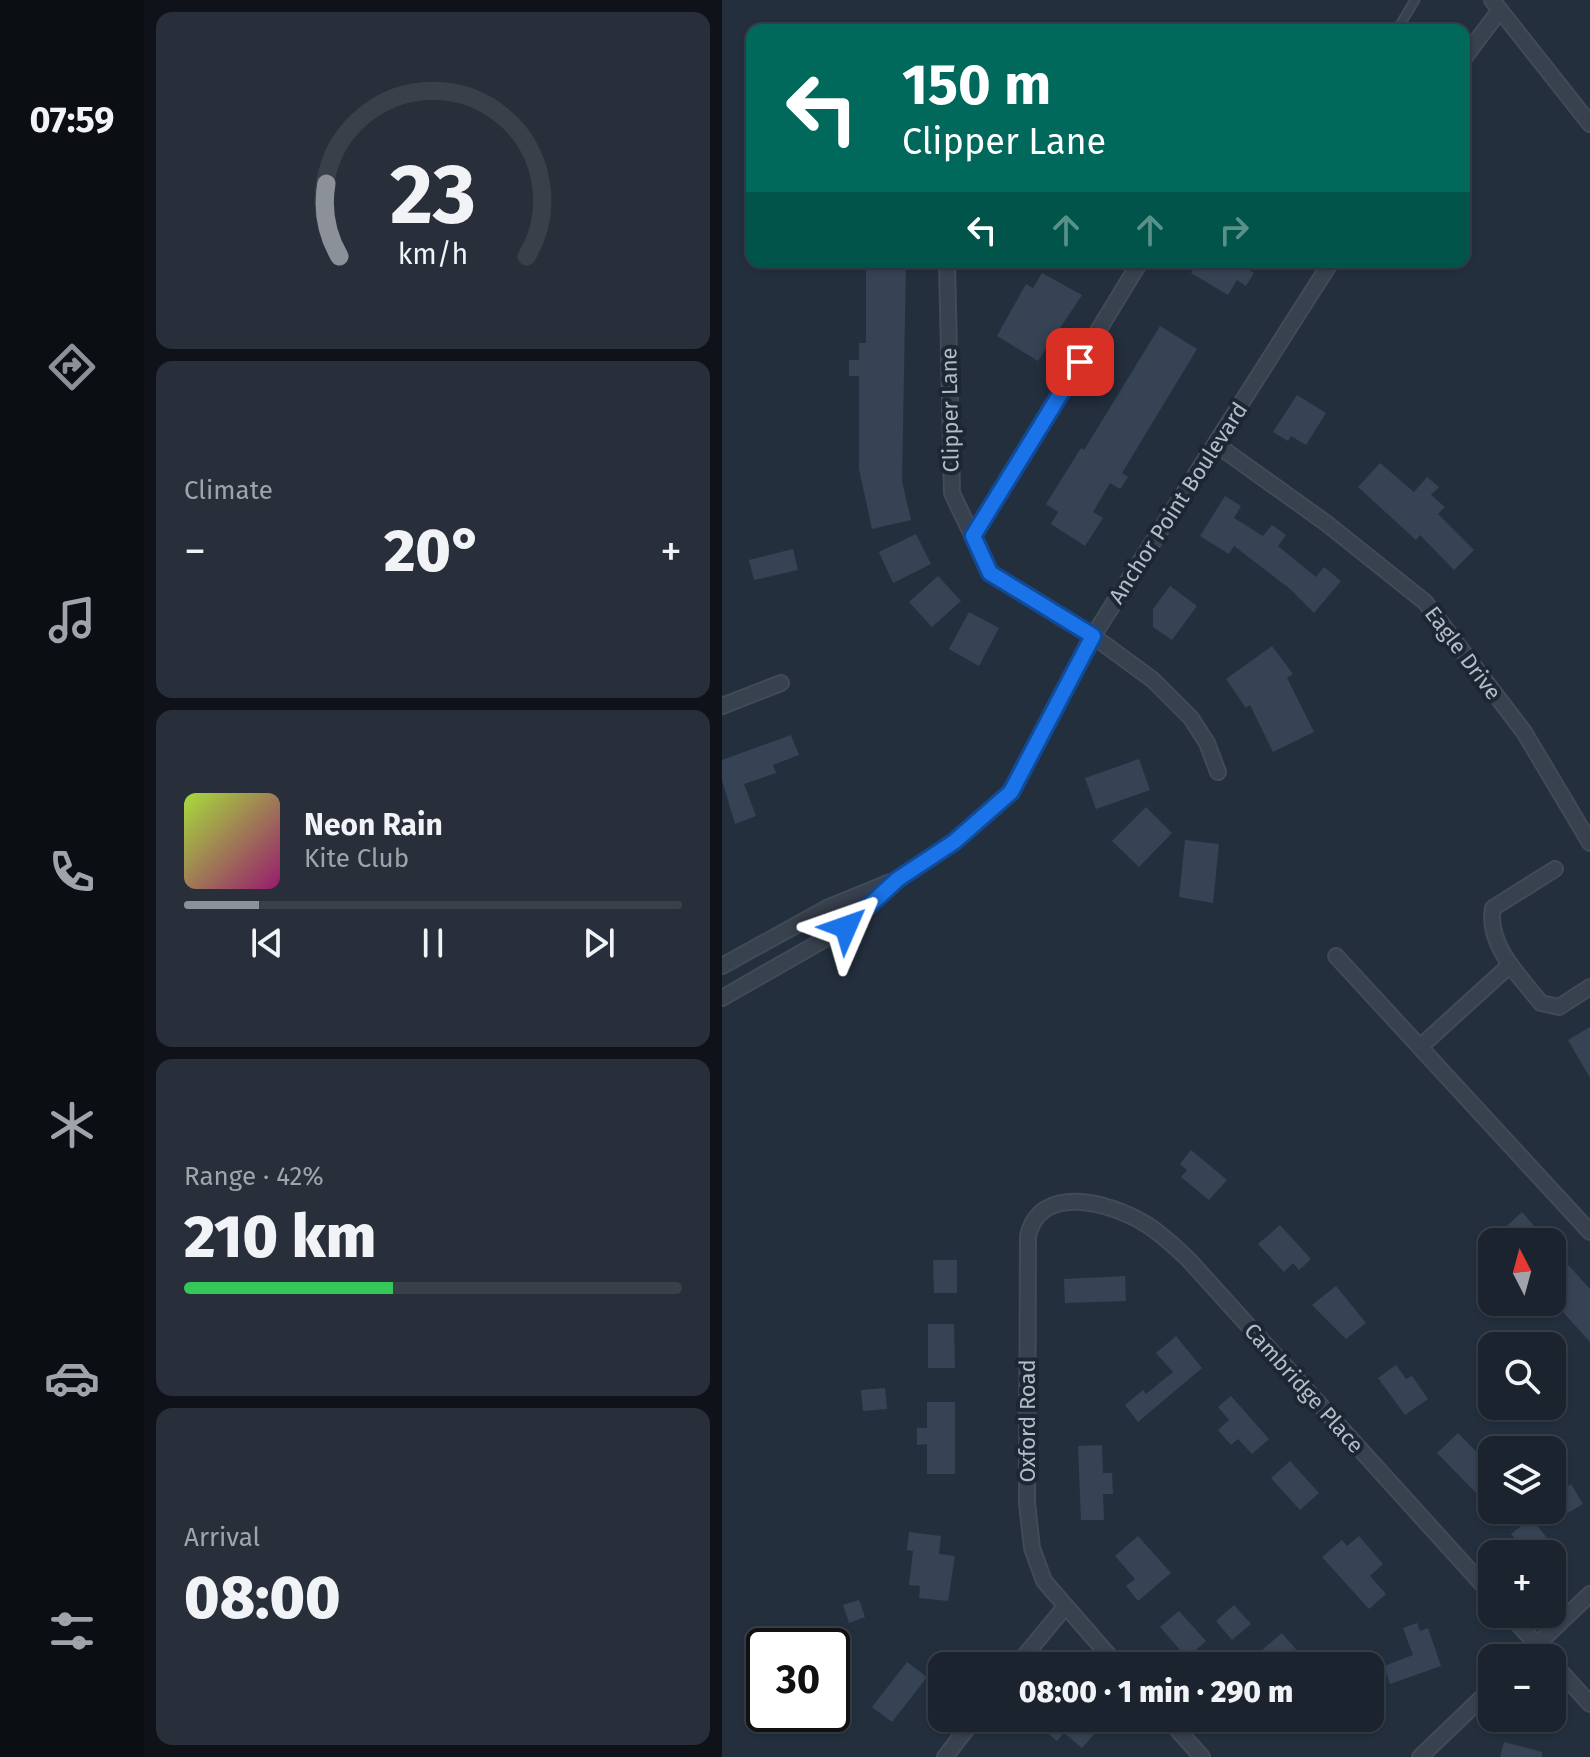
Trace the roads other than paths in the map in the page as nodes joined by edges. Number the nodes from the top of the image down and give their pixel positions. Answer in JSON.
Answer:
{"nodes":[{"id":1,"x":1415,"y":0,"type":"edge"},
{"id":2,"x":1496,"y":5,"type":"edge"},
{"id":3,"x":1401,"y":24,"type":"edge"},
{"id":4,"x":1470,"y":48,"type":"edge"},
{"id":5,"x":1590,"y":124,"type":"edge"},
{"id":6,"x":947,"y":268,"type":"edge"},
{"id":7,"x":1136,"y":268,"type":"edge"},
{"id":8,"x":1327,"y":268,"type":"edge"},
{"id":9,"x":1217,"y":445,"type":"junction"},
{"id":10,"x":973,"y":536,"type":"junction"},
{"id":11,"x":1093,"y":636,"type":"junction"},
{"id":12,"x":781,"y":683,"type":"dead end"},
{"id":13,"x":722,"y":706,"type":"edge"},
{"id":14,"x":1218,"y":772,"type":"dead end"},
{"id":15,"x":1590,"y":843,"type":"edge"},
{"id":16,"x":1555,"y":869,"type":"dead end"},
{"id":17,"x":898,"y":879,"type":"junction"},
{"id":18,"x":1336,"y":956,"type":"dead end"},
{"id":19,"x":1510,"y":965,"type":"junction"},
{"id":20,"x":722,"y":966,"type":"edge"},
{"id":21,"x":1590,"y":987,"type":"edge"},
{"id":22,"x":722,"y":998,"type":"edge"},
{"id":23,"x":1420,"y":1047,"type":"junction"},
{"id":24,"x":1098,"y":1204,"type":"joint"},
{"id":25,"x":1590,"y":1232,"type":"edge"},
{"id":26,"x":1478,"y":1580,"type":"edge"},
{"id":27,"x":1590,"y":1594,"type":"edge"},
{"id":28,"x":1065,"y":1607,"type":"junction"},
{"id":29,"x":1522,"y":1628,"type":"edge"},
{"id":30,"x":1536,"y":1644,"type":"edge"},
{"id":31,"x":1538,"y":1644,"type":"edge"},
{"id":32,"x":1028,"y":1652,"type":"edge"},
{"id":33,"x":1105,"y":1652,"type":"edge"},
{"id":34,"x":1566,"y":1678,"type":"edge"},
{"id":35,"x":1478,"y":1701,"type":"edge"},
{"id":36,"x":1590,"y":1704,"type":"edge"},
{"id":37,"x":964,"y":1732,"type":"edge"},
{"id":38,"x":1180,"y":1732,"type":"edge"},
{"id":39,"x":945,"y":1757,"type":"edge"},
{"id":40,"x":1202,"y":1757,"type":"edge"},
{"id":41,"x":1420,"y":1757,"type":"edge"}],
"edges":[{"from":1,"to":3,"type":"lane"},
{"from":2,"to":4,"type":"street"},
{"from":2,"to":5,"type":"street"},
{"from":6,"to":10,"type":"street","name":"Clipper Lane"},
{"from":7,"to":10,"type":"street"},
{"from":8,"to":9,"type":"street","name":"Anchor Point Boulevard"},
{"from":9,"to":11,"type":"street","name":"Anchor Point Boulevard"},
{"from":9,"to":15,"type":"street","name":"Eagle Drive"},
{"from":10,"to":11,"type":"street","name":"Clipper Lane"},
{"from":11,"to":14,"type":"street","name":"Clipper Lane"},
{"from":11,"to":17,"type":"street","name":"Anchor Point Boulevard"},
{"from":12,"to":13,"type":"street"},
{"from":16,"to":19,"type":"street"},
{"from":17,"to":20,"type":"street","name":"Anchor Point Boulevard"},
{"from":17,"to":22,"type":"street","name":"Anchor Point Boulevard"},
{"from":18,"to":23,"type":"street"},
{"from":19,"to":21,"type":"street"},
{"from":19,"to":23,"type":"street"},
{"from":23,"to":25,"type":"street"},
{"from":24,"to":26,"type":"street","name":"Cambridge Place"},
{"from":24,"to":28,"type":"street","name":"Oxford Road"},
{"from":27,"to":31,"type":"street"},
{"from":28,"to":32,"type":"street"},
{"from":28,"to":33,"type":"street"},
{"from":29,"to":30,"type":"street"},
{"from":34,"to":36,"type":"street"},
{"from":35,"to":41,"type":"street"},
{"from":37,"to":39,"type":"street"},
{"from":38,"to":40,"type":"street"}]}
